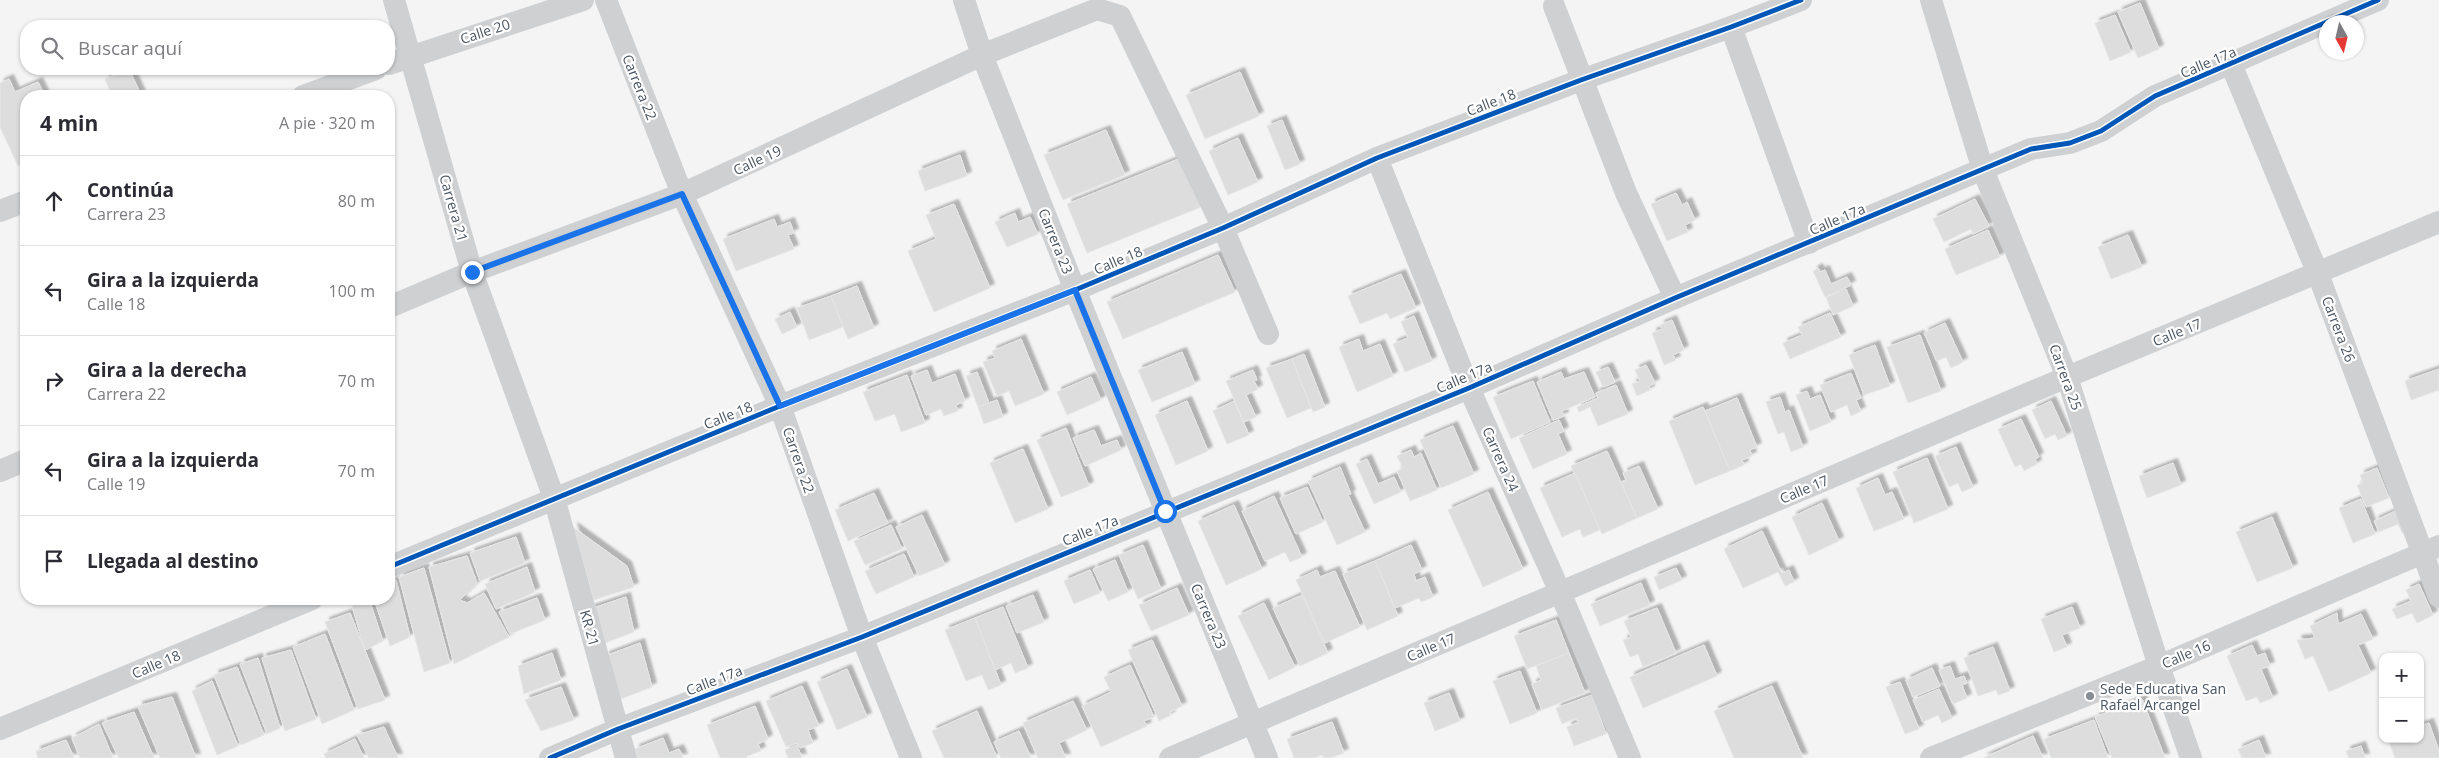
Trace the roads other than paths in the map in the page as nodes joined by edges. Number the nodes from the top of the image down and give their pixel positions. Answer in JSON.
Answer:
{"nodes":[{"id":1,"x":394,"y":0,"type":"edge"},
{"id":2,"x":582,"y":0,"type":"edge"},
{"id":3,"x":606,"y":0,"type":"edge"},
{"id":4,"x":964,"y":0,"type":"edge"},
{"id":5,"x":1801,"y":0,"type":"edge"},
{"id":6,"x":1931,"y":0,"type":"edge"},
{"id":7,"x":2378,"y":0,"type":"edge"},
{"id":8,"x":1554,"y":6,"type":"dead end"},
{"id":9,"x":1731,"y":27,"type":"junction"},
{"id":10,"x":982,"y":55,"type":"junction"},
{"id":11,"x":411,"y":56,"type":"junction"},
{"id":12,"x":395,"y":62,"type":"edge"},
{"id":13,"x":2231,"y":64,"type":"junction"},
{"id":14,"x":360,"y":75,"type":"edge"},
{"id":15,"x":1581,"y":80,"type":"junction"},
{"id":16,"x":319,"y":90,"type":"edge"},
{"id":17,"x":1377,"y":158,"type":"junction"},
{"id":18,"x":1983,"y":170,"type":"junction"},
{"id":19,"x":682,"y":194,"type":"junction"},
{"id":20,"x":20,"y":203,"type":"edge"},
{"id":21,"x":0,"y":211,"type":"edge"},
{"id":22,"x":2439,"y":222,"type":"edge"},
{"id":23,"x":1223,"y":228,"type":"junction"},
{"id":24,"x":1809,"y":243,"type":"junction"},
{"id":25,"x":472,"y":272,"type":"junction"},
{"id":26,"x":2318,"y":274,"type":"junction"},
{"id":27,"x":1075,"y":290,"type":"junction"},
{"id":28,"x":1675,"y":298,"type":"junction"},
{"id":29,"x":395,"y":304,"type":"edge"},
{"id":30,"x":1268,"y":334,"type":"dead end"},
{"id":31,"x":2067,"y":377,"type":"junction"},
{"id":32,"x":1469,"y":388,"type":"junction"},
{"id":33,"x":780,"y":406,"type":"junction"},
{"id":34,"x":20,"y":463,"type":"edge"},
{"id":35,"x":0,"y":471,"type":"edge"},
{"id":36,"x":554,"y":498,"type":"junction"},
{"id":37,"x":1165,"y":511,"type":"junction"},
{"id":38,"x":2431,"y":550,"type":"edge"},
{"id":39,"x":395,"y":564,"type":"edge"},
{"id":40,"x":1560,"y":592,"type":"junction"},
{"id":41,"x":2439,"y":597,"type":"edge"},
{"id":42,"x":298,"y":605,"type":"edge"},
{"id":43,"x":862,"y":636,"type":"junction"},
{"id":44,"x":2159,"y":666,"type":"junction"},
{"id":45,"x":1254,"y":722,"type":"junction"},
{"id":46,"x":0,"y":729,"type":"edge"},
{"id":47,"x":618,"y":729,"type":"junction"},
{"id":48,"x":550,"y":758,"type":"edge"},
{"id":49,"x":626,"y":758,"type":"edge"},
{"id":50,"x":911,"y":758,"type":"edge"},
{"id":51,"x":1170,"y":758,"type":"edge"},
{"id":52,"x":1267,"y":758,"type":"edge"},
{"id":53,"x":1630,"y":758,"type":"edge"},
{"id":54,"x":1931,"y":758,"type":"edge"},
{"id":55,"x":2191,"y":758,"type":"edge"}],
"edges":[{"from":1,"to":11,"type":"street","name":"Carrera 21"},
{"from":2,"to":11,"type":"street","name":"Calle 20"},
{"from":3,"to":19,"type":"street","name":"Carrera 22"},
{"from":4,"to":10,"type":"street","name":"Carrera 23"},
{"from":5,"to":9,"type":"street","name":"Calle 18"},
{"from":6,"to":18,"type":"street","name":"Carrera 25"},
{"from":7,"to":13,"type":"street","name":"Calle 17a"},
{"from":8,"to":15,"type":"street"},
{"from":9,"to":15,"type":"street","name":"Calle 18"},
{"from":9,"to":24,"type":"street"},
{"from":10,"to":19,"type":"street","name":"Calle 19"},
{"from":10,"to":23,"type":"street","name":"Calle 19"},
{"from":10,"to":27,"type":"street","name":"Carrera 23"},
{"from":11,"to":12,"type":"street","name":"Calle 20"},
{"from":11,"to":25,"type":"street","name":"Carrera 21"},
{"from":13,"to":18,"type":"street","name":"Calle 17a"},
{"from":13,"to":26,"type":"street","name":"Carrera 26"},
{"from":14,"to":16,"type":"street"},
{"from":15,"to":17,"type":"street","name":"Calle 18"},
{"from":15,"to":28,"type":"street"},
{"from":17,"to":23,"type":"street","name":"Calle 18"},
{"from":17,"to":32,"type":"street","name":"Carrera 24"},
{"from":18,"to":24,"type":"street","name":"Calle 17a"},
{"from":18,"to":31,"type":"street","name":"Carrera 25"},
{"from":19,"to":25,"type":"street","name":"Calle 19"},
{"from":19,"to":33,"type":"street","name":"Carrera 22"},
{"from":20,"to":21,"type":"street"},
{"from":22,"to":26,"type":"street","name":"Calle 17"},
{"from":23,"to":27,"type":"street","name":"Calle 18"},
{"from":23,"to":30,"type":"street"},
{"from":24,"to":28,"type":"street","name":"Calle 17a"},
{"from":25,"to":29,"type":"street","name":"Calle 19"},
{"from":25,"to":36,"type":"street","name":"Carrera 21"},
{"from":26,"to":31,"type":"street","name":"Calle 17"},
{"from":26,"to":38,"type":"street","name":"Carrera 26"},
{"from":27,"to":33,"type":"street","name":"Calle 18"},
{"from":27,"to":37,"type":"street","name":"Carrera 23"},
{"from":28,"to":32,"type":"street","name":"Calle 17a"},
{"from":31,"to":40,"type":"street","name":"Calle 17"},
{"from":31,"to":44,"type":"street","name":"Carrera 25"},
{"from":32,"to":37,"type":"street","name":"Calle 17a"},
{"from":32,"to":40,"type":"street","name":"Carrera 24"},
{"from":33,"to":36,"type":"street","name":"Calle 18"},
{"from":33,"to":43,"type":"street","name":"Carrera 22"},
{"from":34,"to":35,"type":"street"},
{"from":36,"to":39,"type":"street","name":"Calle 18"},
{"from":36,"to":47,"type":"street","name":"KR 21"},
{"from":37,"to":43,"type":"street","name":"Calle 17a"},
{"from":37,"to":45,"type":"street","name":"Carrera 23"},
{"from":38,"to":41,"type":"street","name":"Carrera 26"},
{"from":38,"to":44,"type":"street","name":"Calle 16"},
{"from":40,"to":45,"type":"street","name":"Calle 17"},
{"from":40,"to":53,"type":"street","name":"Carrera 24"},
{"from":42,"to":46,"type":"street","name":"Calle 18"},
{"from":43,"to":47,"type":"street","name":"Calle 17a"},
{"from":43,"to":50,"type":"street","name":"Carrera 22"},
{"from":44,"to":54,"type":"street","name":"Calle 16"},
{"from":44,"to":55,"type":"street","name":"Carrera 25"},
{"from":45,"to":51,"type":"street","name":"Calle 17"},
{"from":45,"to":52,"type":"street","name":"Carrera 23"},
{"from":47,"to":48,"type":"street","name":"Calle 17a"},
{"from":47,"to":49,"type":"street","name":"KR 21"}]}
